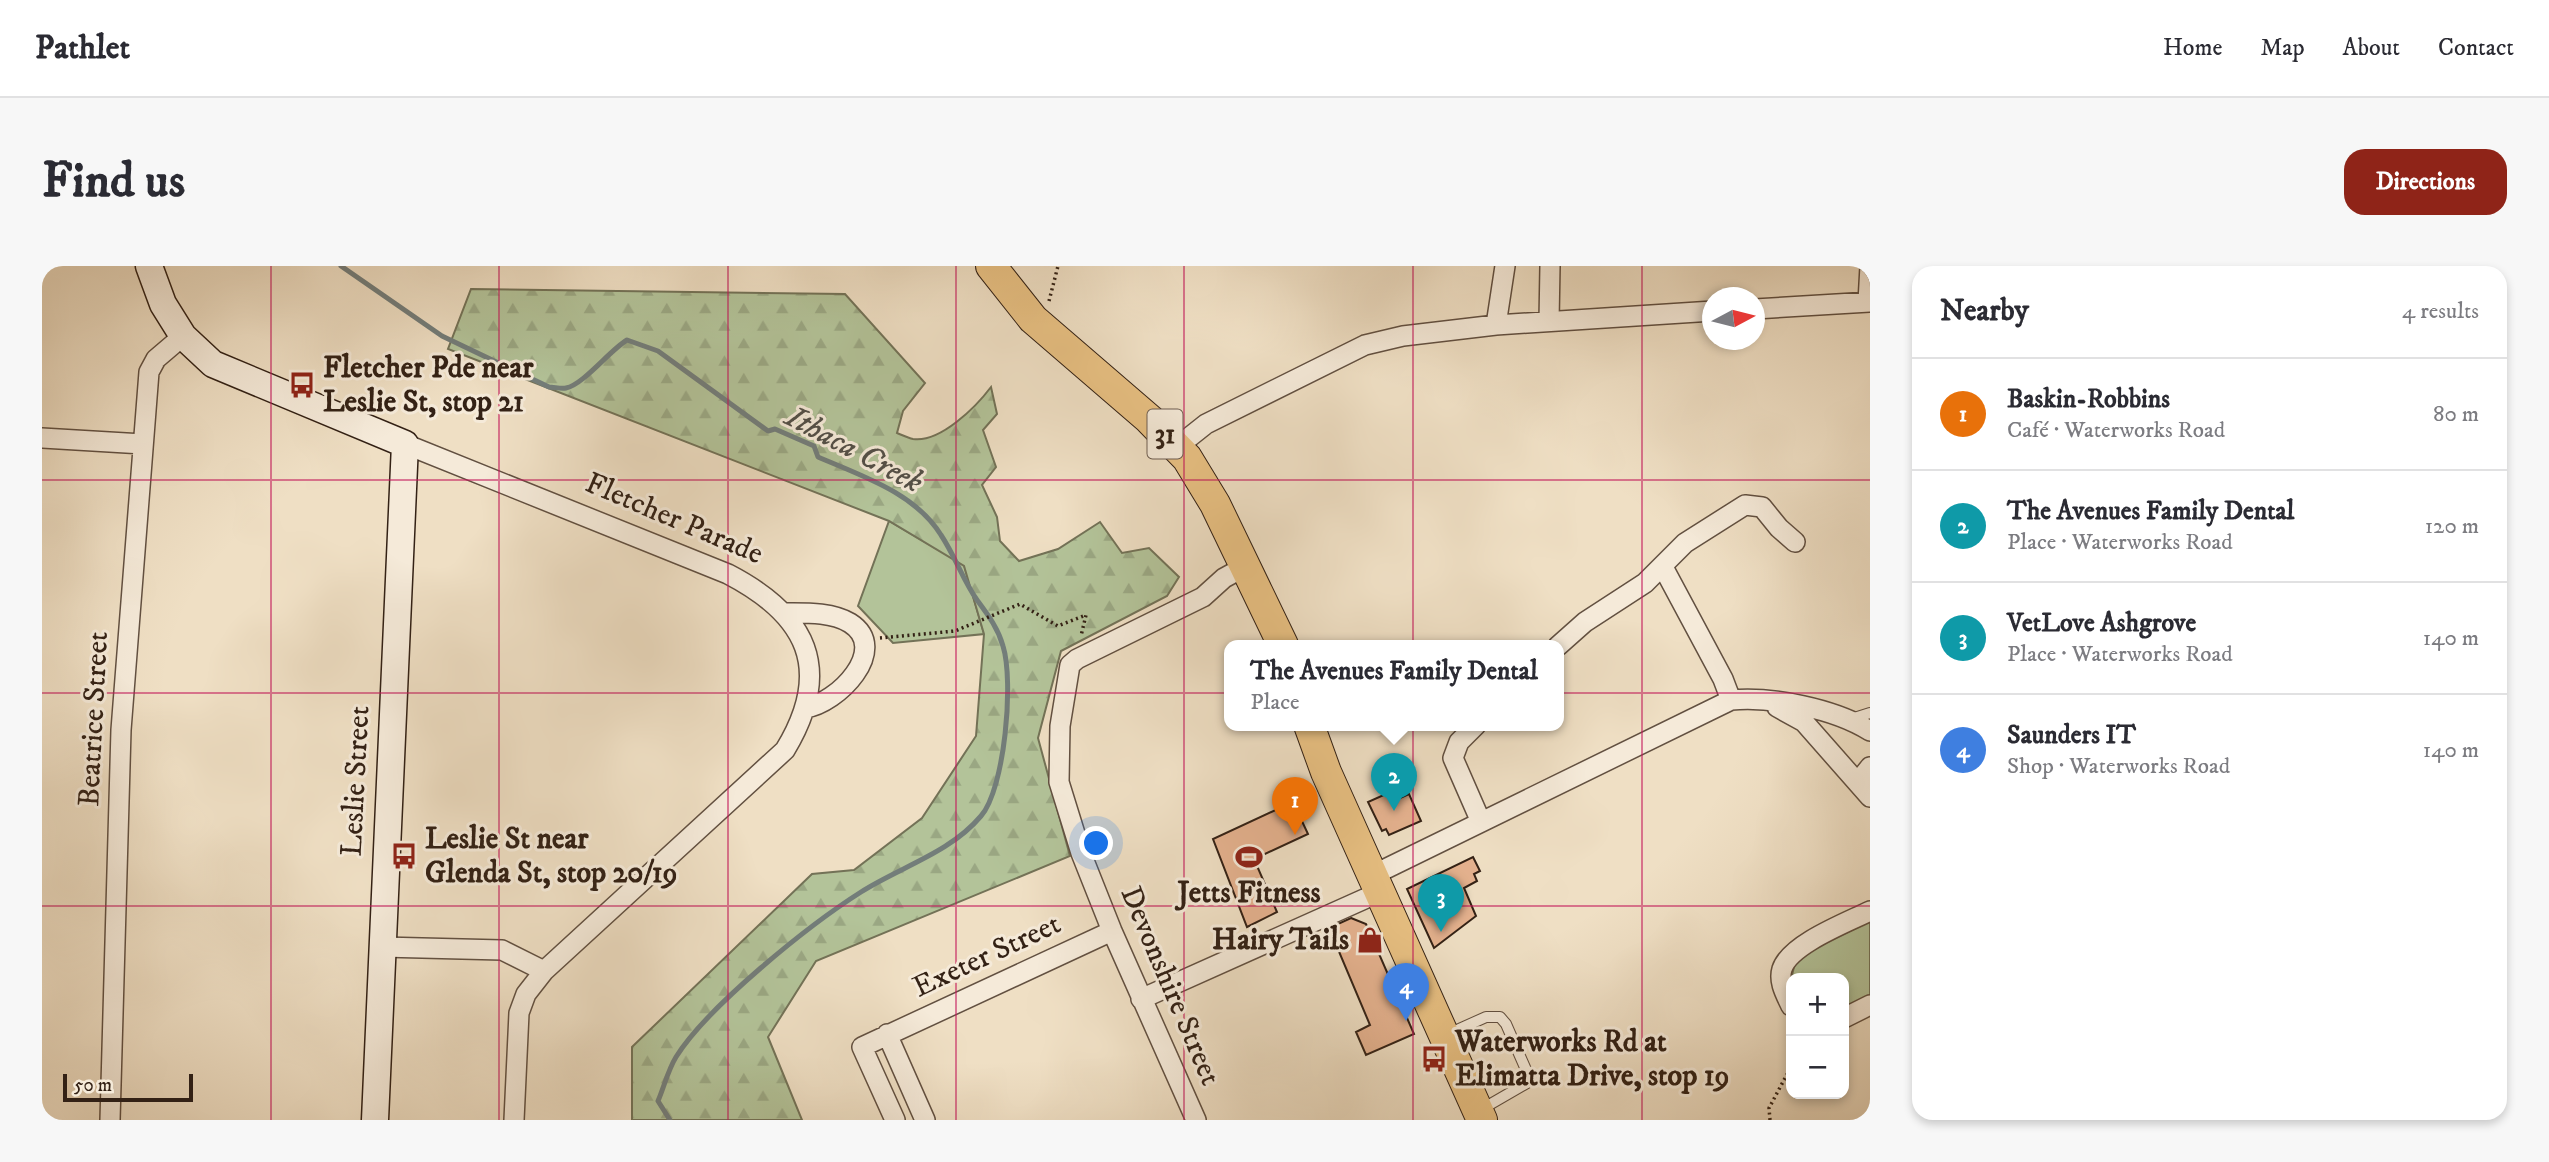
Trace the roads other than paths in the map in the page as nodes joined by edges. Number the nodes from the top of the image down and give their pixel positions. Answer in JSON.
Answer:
{"nodes":[{"id":1,"x":149,"y":266,"type":"edge"},
{"id":2,"x":991,"y":266,"type":"edge"},
{"id":3,"x":1505,"y":266,"type":"edge"},
{"id":4,"x":1550,"y":266,"type":"edge"},
{"id":5,"x":1870,"y":266,"type":"edge"},
{"id":6,"x":1869,"y":302,"type":"edge"},
{"id":7,"x":1765,"y":308,"type":"edge"},
{"id":8,"x":1702,"y":313,"type":"edge"},
{"id":9,"x":1549,"y":321,"type":"junction"},
{"id":10,"x":1496,"y":325,"type":"junction"},
{"id":11,"x":183,"y":336,"type":"junction"},
{"id":12,"x":42,"y":438,"type":"edge"},
{"id":13,"x":143,"y":444,"type":"junction"},
{"id":14,"x":405,"y":444,"type":"junction"},
{"id":15,"x":1177,"y":446,"type":"junction"},
{"id":16,"x":1795,"y":542,"type":"dead end"},
{"id":17,"x":1246,"y":566,"type":"junction"},
{"id":18,"x":1663,"y":567,"type":"junction"},
{"id":19,"x":786,"y":613,"type":"junction"},
{"id":20,"x":1281,"y":640,"type":"edge"},
{"id":21,"x":1564,"y":641,"type":"edge"},
{"id":22,"x":1731,"y":700,"type":"junction"},
{"id":23,"x":1769,"y":703,"type":"junction"},
{"id":24,"x":805,"y":708,"type":"junction"},
{"id":25,"x":1870,"y":713,"type":"edge"},
{"id":26,"x":1850,"y":720,"type":"junction"},
{"id":27,"x":1311,"y":731,"type":"edge"},
{"id":28,"x":1470,"y":731,"type":"edge"},
{"id":29,"x":1870,"y":731,"type":"edge"},
{"id":30,"x":1867,"y":785,"type":"edge"},
{"id":31,"x":1481,"y":822,"type":"junction"},
{"id":32,"x":1376,"y":884,"type":"junction"},
{"id":33,"x":1870,"y":911,"type":"edge"},
{"id":34,"x":1112,"y":931,"type":"junction"},
{"id":35,"x":382,"y":947,"type":"junction"},
{"id":36,"x":544,"y":971,"type":"junction"},
{"id":37,"x":1786,"y":992,"type":"edge"},
{"id":38,"x":1141,"y":999,"type":"junction"},
{"id":39,"x":1870,"y":1005,"type":"edge"},
{"id":40,"x":1849,"y":1016,"type":"edge"},
{"id":41,"x":887,"y":1034,"type":"junction"},
{"id":42,"x":1444,"y":1035,"type":"junction"},
{"id":43,"x":1480,"y":1115,"type":"edge"},
{"id":44,"x":110,"y":1120,"type":"edge"},
{"id":45,"x":375,"y":1120,"type":"edge"},
{"id":46,"x":514,"y":1120,"type":"edge"},
{"id":47,"x":895,"y":1120,"type":"edge"},
{"id":48,"x":925,"y":1120,"type":"edge"},
{"id":49,"x":1196,"y":1120,"type":"edge"}],
"edges":[{"from":1,"to":11,"type":"street","name":"Fletcher Parade"},
{"from":2,"to":15,"type":"main road","number":"31"},
{"from":3,"to":10,"type":"street"},
{"from":4,"to":9,"type":"street"},
{"from":5,"to":6,"type":"street"},
{"from":6,"to":7,"type":"street"},
{"from":8,"to":9,"type":"street"},
{"from":9,"to":10,"type":"street"},
{"from":10,"to":15,"type":"street"},
{"from":11,"to":13,"type":"street","name":"Beatrice Street"},
{"from":11,"to":14,"type":"street","name":"Fletcher Parade"},
{"from":12,"to":13,"type":"street"},
{"from":13,"to":44,"type":"street","name":"Beatrice Street"},
{"from":14,"to":19,"type":"street","name":"Fletcher Parade"},
{"from":14,"to":35,"type":"street","name":"Leslie Street"},
{"from":15,"to":17,"type":"main road","number":"31"},
{"from":16,"to":18,"type":"street"},
{"from":17,"to":20,"type":"main road","number":"31"},
{"from":17,"to":34,"type":"street","name":"Devonshire Street"},
{"from":18,"to":21,"type":"street"},
{"from":18,"to":22,"type":"street"},
{"from":19,"to":24,"type":"street","name":"Fletcher Parade"},
{"from":19,"to":24,"type":"street"},
{"from":22,"to":23,"type":"street"},
{"from":22,"to":31,"type":"street"},
{"from":23,"to":26,"type":"street"},
{"from":23,"to":30,"type":"street"},
{"from":24,"to":36,"type":"street","name":"Fletcher Parade"},
{"from":25,"to":26,"type":"lane"},
{"from":26,"to":29,"type":"street"},
{"from":27,"to":32,"type":"main road"},
{"from":28,"to":31,"type":"street"},
{"from":31,"to":32,"type":"street"},
{"from":32,"to":38,"type":"street"},
{"from":32,"to":42,"type":"main road"},
{"from":33,"to":37,"type":"street"},
{"from":34,"to":38,"type":"street","name":"Devonshire Street"},
{"from":34,"to":41,"type":"street","name":"Exeter Street"},
{"from":35,"to":36,"type":"street"},
{"from":35,"to":45,"type":"street","name":"Leslie Street"},
{"from":36,"to":46,"type":"street","name":"Fletcher Parade"},
{"from":38,"to":49,"type":"street","name":"Devonshire Street"},
{"from":39,"to":40,"type":"street"},
{"from":41,"to":47,"type":"street","name":"Exeter Street"},
{"from":41,"to":48,"type":"street"},
{"from":42,"to":43,"type":"main road"},
{"from":42,"to":43,"type":"lane"}]}
